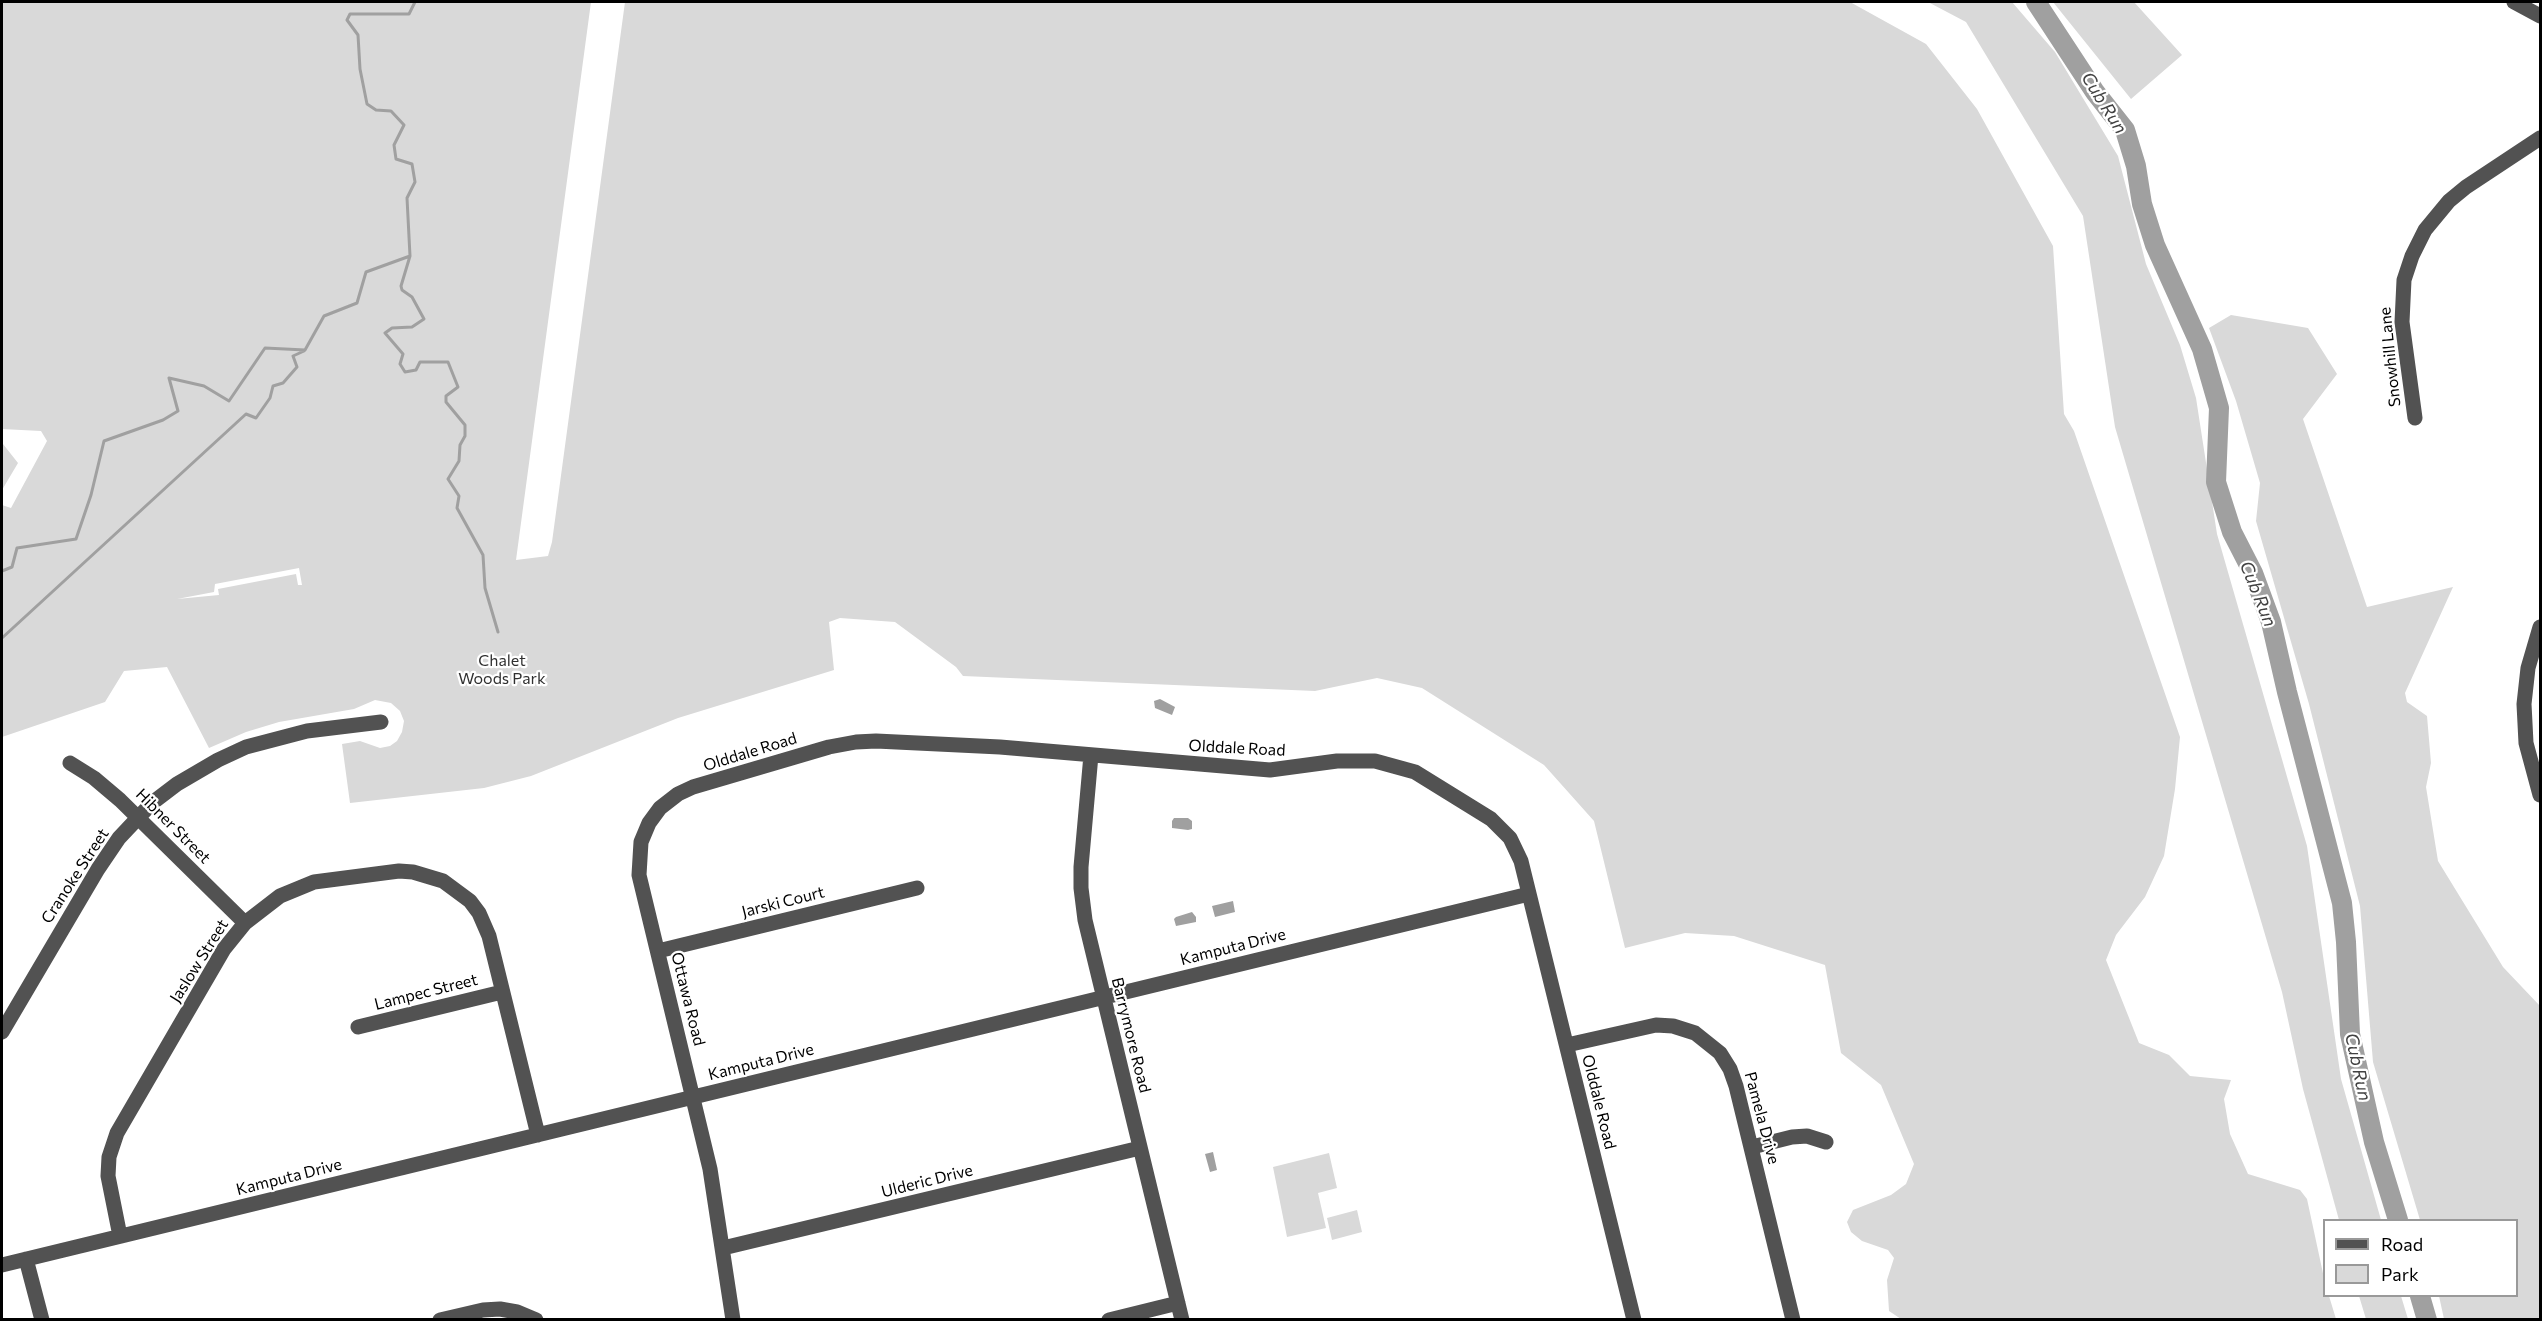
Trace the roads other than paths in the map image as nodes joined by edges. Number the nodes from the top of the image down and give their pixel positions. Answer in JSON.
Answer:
{"nodes":[{"id":1,"x":2514,"y":2,"type":"edge"},
{"id":2,"x":2541,"y":16,"type":"edge"},
{"id":3,"x":2541,"y":138,"type":"edge"},
{"id":4,"x":2415,"y":418,"type":"dead end"},
{"id":5,"x":2541,"y":627,"type":"edge"},
{"id":6,"x":381,"y":722,"type":"dead end"},
{"id":7,"x":1091,"y":755,"type":"junction"},
{"id":8,"x":70,"y":763,"type":"dead end"},
{"id":9,"x":2541,"y":795,"type":"edge"},
{"id":10,"x":668,"y":801,"type":"joint"},
{"id":11,"x":138,"y":817,"type":"junction"},
{"id":12,"x":917,"y":888,"type":"dead end"},
{"id":13,"x":1529,"y":894,"type":"junction"},
{"id":14,"x":245,"y":922,"type":"junction"},
{"id":15,"x":658,"y":951,"type":"junction"},
{"id":16,"x":502,"y":992,"type":"junction"},
{"id":17,"x":1104,"y":997,"type":"junction"},
{"id":18,"x":358,"y":1027,"type":"dead end"},
{"id":19,"x":2,"y":1032,"type":"edge"},
{"id":20,"x":1567,"y":1045,"type":"junction"},
{"id":21,"x":693,"y":1097,"type":"junction"},
{"id":22,"x":538,"y":1135,"type":"junction"},
{"id":23,"x":1826,"y":1142,"type":"dead end"},
{"id":24,"x":1752,"y":1147,"type":"junction"},
{"id":25,"x":1140,"y":1148,"type":"junction"},
{"id":26,"x":120,"y":1236,"type":"junction"},
{"id":27,"x":723,"y":1248,"type":"junction"},
{"id":28,"x":26,"y":1259,"type":"junction"},
{"id":29,"x":2,"y":1265,"type":"edge"},
{"id":30,"x":1178,"y":1303,"type":"junction"},
{"id":31,"x":42,"y":1320,"type":"edge"},
{"id":32,"x":440,"y":1320,"type":"edge"},
{"id":33,"x":536,"y":1320,"type":"edge"},
{"id":34,"x":733,"y":1320,"type":"edge"},
{"id":35,"x":1109,"y":1320,"type":"edge"},
{"id":36,"x":1182,"y":1320,"type":"edge"},
{"id":37,"x":1634,"y":1320,"type":"edge"},
{"id":38,"x":1793,"y":1320,"type":"edge"}],
"edges":[{"from":1,"to":2,"type":"street"},
{"from":3,"to":4,"type":"street","name":"Snowhill Lane"},
{"from":5,"to":9,"type":"street"},
{"from":6,"to":11,"type":"street","name":"Cranoke Street"},
{"from":7,"to":10,"type":"street","name":"Olddale Road"},
{"from":7,"to":13,"type":"street","name":"Olddale Road"},
{"from":7,"to":17,"type":"street","name":"Barrymore Road"},
{"from":8,"to":11,"type":"street","name":"Hibner Street"},
{"from":10,"to":15,"type":"street","name":"Ottawa Road"},
{"from":11,"to":14,"type":"street","name":"Hibner Street"},
{"from":11,"to":19,"type":"street","name":"Cranoke Street"},
{"from":12,"to":15,"type":"street","name":"Jarski Court"},
{"from":13,"to":17,"type":"street","name":"Kamputa Drive"},
{"from":13,"to":20,"type":"street","name":"Olddale Road"},
{"from":14,"to":16,"type":"street","name":"Jaslow Street"},
{"from":14,"to":26,"type":"street","name":"Jaslow Street"},
{"from":15,"to":21,"type":"street","name":"Ottawa Road"},
{"from":16,"to":18,"type":"street","name":"Lampec Street"},
{"from":16,"to":22,"type":"street","name":"Jaslow Street"},
{"from":17,"to":21,"type":"street","name":"Kamputa Drive"},
{"from":17,"to":25,"type":"street","name":"Barrymore Road"},
{"from":20,"to":24,"type":"street","name":"Pamela Drive"},
{"from":20,"to":37,"type":"street","name":"Olddale Road"},
{"from":21,"to":22,"type":"street","name":"Kamputa Drive"},
{"from":21,"to":27,"type":"street","name":"Ottawa Road"},
{"from":22,"to":26,"type":"street","name":"Kamputa Drive"},
{"from":23,"to":24,"type":"street"},
{"from":24,"to":38,"type":"street","name":"Pamela Drive"},
{"from":25,"to":27,"type":"street","name":"Ulderic Drive"},
{"from":25,"to":30,"type":"street","name":"Barrymore Road"},
{"from":26,"to":28,"type":"street","name":"Kamputa Drive"},
{"from":27,"to":34,"type":"street","name":"Ottawa Road"},
{"from":28,"to":29,"type":"street","name":"Kamputa Drive"},
{"from":28,"to":31,"type":"street"},
{"from":30,"to":35,"type":"street"},
{"from":30,"to":36,"type":"street","name":"Barrymore Road"},
{"from":32,"to":33,"type":"street"}]}
